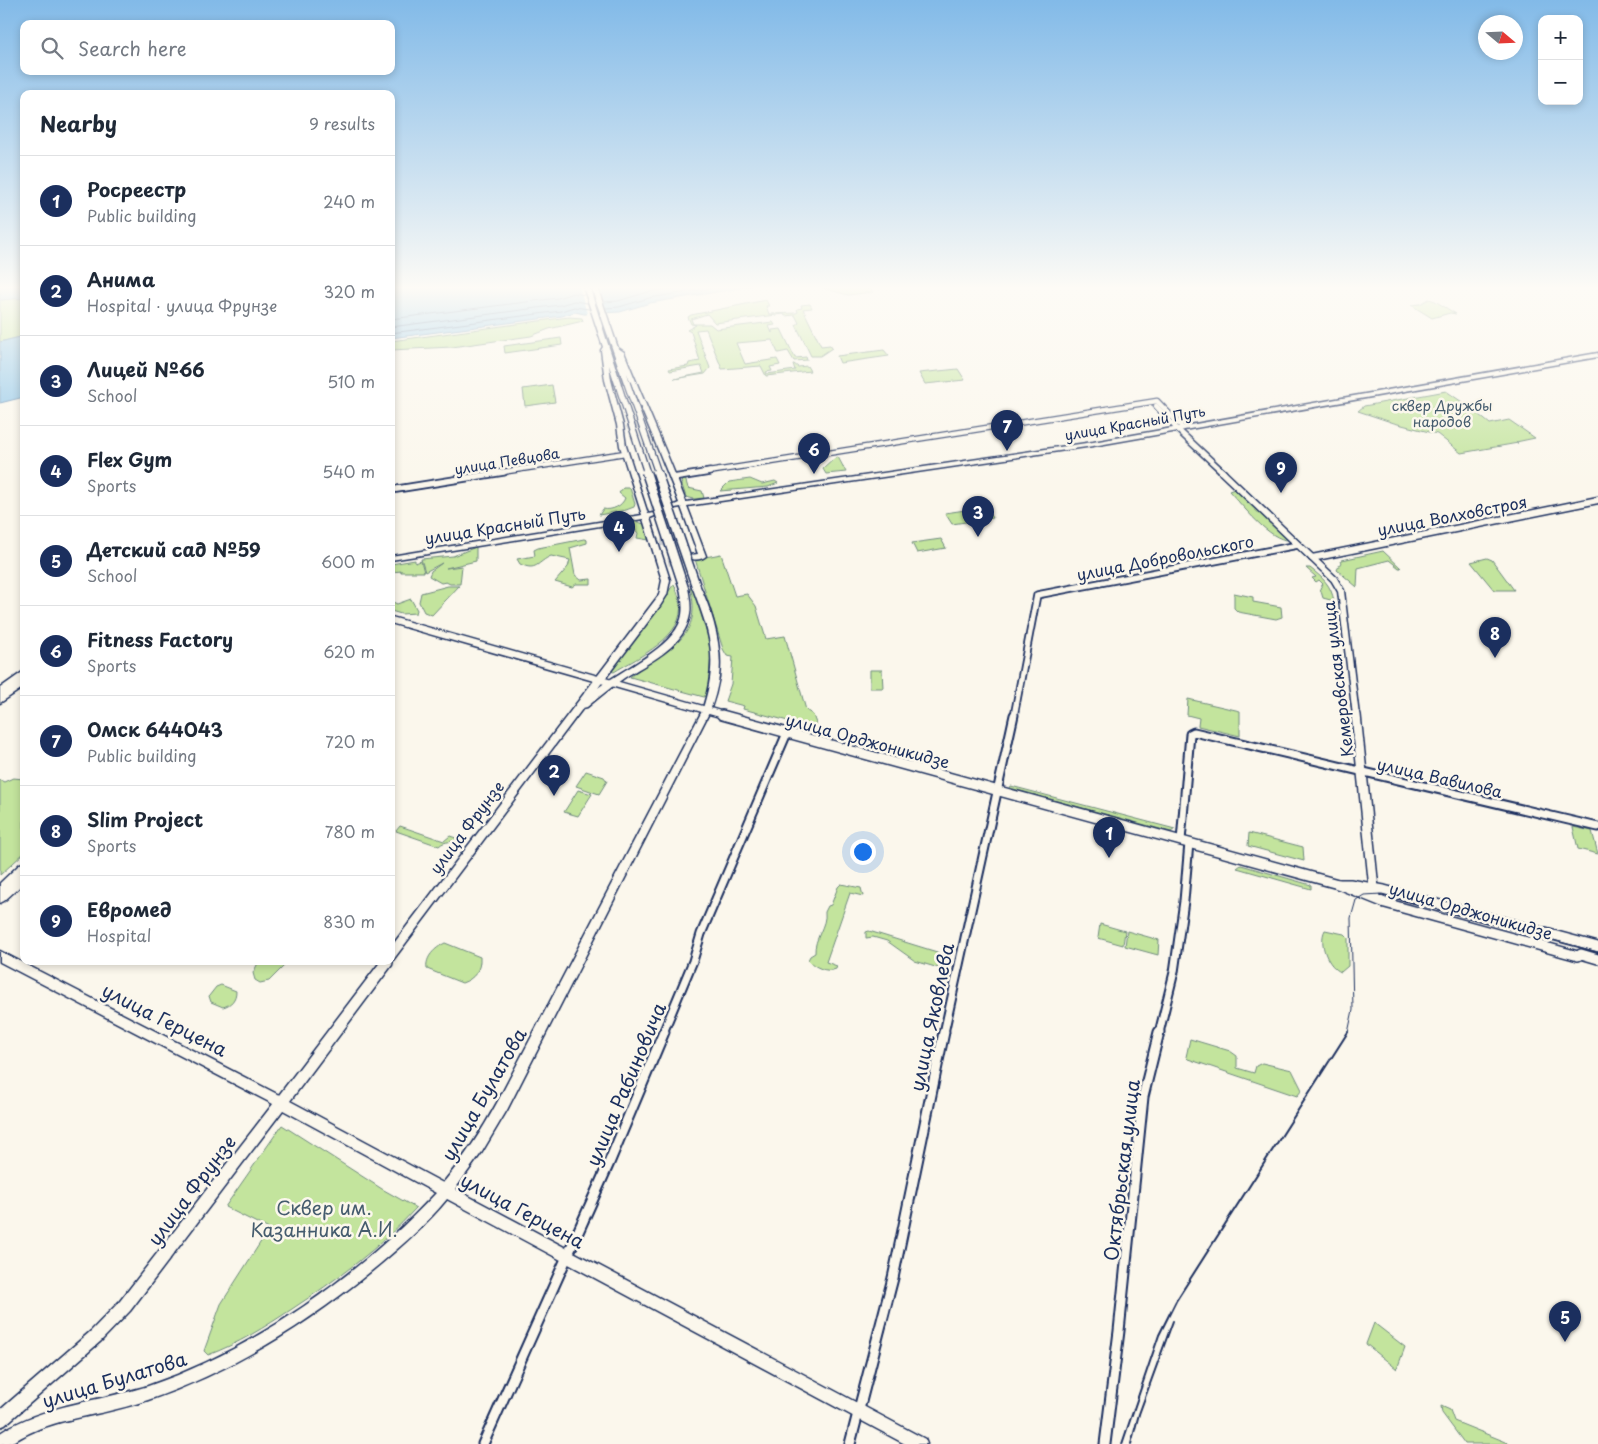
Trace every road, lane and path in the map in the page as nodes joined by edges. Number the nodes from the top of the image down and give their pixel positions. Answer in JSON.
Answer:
{"nodes":[{"id":1,"x":604,"y":353,"type":"edge"},
{"id":2,"x":608,"y":353,"type":"edge"},
{"id":3,"x":617,"y":353,"type":"edge"},
{"id":4,"x":622,"y":353,"type":"edge"},
{"id":5,"x":1598,"y":355,"type":"edge"},
{"id":6,"x":1598,"y":359,"type":"edge"},
{"id":7,"x":646,"y":425,"type":"dead end"},
{"id":8,"x":627,"y":429,"type":"dead end"},
{"id":9,"x":652,"y":429,"type":"junction"},
{"id":10,"x":1182,"y":430,"type":"junction"},
{"id":11,"x":622,"y":439,"type":"junction"},
{"id":12,"x":625,"y":453,"type":"junction"},
{"id":13,"x":673,"y":478,"type":"junction"},
{"id":14,"x":395,"y":489,"type":"edge"},
{"id":15,"x":1598,"y":500,"type":"edge"},
{"id":16,"x":679,"y":508,"type":"junction"},
{"id":17,"x":648,"y":513,"type":"junction"},
{"id":18,"x":692,"y":531,"type":"junction"},
{"id":19,"x":652,"y":537,"type":"junction"},
{"id":20,"x":686,"y":538,"type":"tunnel mouth"},
{"id":21,"x":661,"y":542,"type":"tunnel mouth"},
{"id":22,"x":1298,"y":545,"type":"junction"},
{"id":23,"x":395,"y":552,"type":"edge"},
{"id":24,"x":702,"y":556,"type":"joint"},
{"id":25,"x":395,"y":557,"type":"edge"},
{"id":26,"x":693,"y":557,"type":"tunnel mouth"},
{"id":27,"x":1312,"y":558,"type":"junction"},
{"id":28,"x":1037,"y":595,"type":"joint"},
{"id":29,"x":395,"y":621,"type":"edge"},
{"id":30,"x":20,"y":678,"type":"edge"},
{"id":31,"x":597,"y":680,"type":"junction"},
{"id":32,"x":20,"y":684,"type":"edge"},
{"id":33,"x":610,"y":684,"type":"junction"},
{"id":34,"x":1,"y":696,"type":"edge"},
{"id":35,"x":706,"y":711,"type":"junction"},
{"id":36,"x":569,"y":719,"type":"junction"},
{"id":37,"x":787,"y":733,"type":"junction"},
{"id":38,"x":1190,"y":734,"type":"joint"},
{"id":39,"x":1363,"y":773,"type":"junction"},
{"id":40,"x":998,"y":791,"type":"junction"},
{"id":41,"x":1598,"y":827,"type":"edge"},
{"id":42,"x":1185,"y":842,"type":"junction"},
{"id":43,"x":20,"y":871,"type":"edge"},
{"id":44,"x":20,"y":880,"type":"edge"},
{"id":45,"x":0,"y":889,"type":"edge"},
{"id":46,"x":1374,"y":893,"type":"junction"},
{"id":47,"x":0,"y":898,"type":"edge"},
{"id":48,"x":1598,"y":948,"type":"edge"},
{"id":49,"x":395,"y":951,"type":"edge"},
{"id":50,"x":0,"y":956,"type":"edge"},
{"id":51,"x":1598,"y":959,"type":"edge"},
{"id":52,"x":385,"y":965,"type":"edge"},
{"id":53,"x":280,"y":1102,"type":"junction"},
{"id":54,"x":445,"y":1191,"type":"junction"},
{"id":55,"x":568,"y":1256,"type":"junction"},
{"id":56,"x":858,"y":1412,"type":"junction"},
{"id":57,"x":0,"y":1420,"type":"edge"},
{"id":58,"x":0,"y":1442,"type":"edge"},
{"id":59,"x":483,"y":1444,"type":"edge"},
{"id":60,"x":850,"y":1444,"type":"edge"},
{"id":61,"x":920,"y":1444,"type":"edge"},
{"id":62,"x":1105,"y":1444,"type":"edge"}],
"edges":[{"from":1,"to":11,"type":"main road"},
{"from":2,"to":33,"type":"main road","name":"улица Фрунзе","bridge":true},
{"from":3,"to":35,"type":"main road","name":"улица Булатова","bridge":true},
{"from":4,"to":9,"type":"main road"},
{"from":5,"to":10,"type":"main road","name":"улица Красный Путь"},
{"from":6,"to":10,"type":"main road","name":"улица Красный Путь"},
{"from":7,"to":9,"type":"main road"},
{"from":8,"to":11,"type":"main road"},
{"from":9,"to":13,"type":"main road"},
{"from":10,"to":13,"type":"street","name":"Кемеровская улица"},
{"from":10,"to":16,"type":"main road","name":"улица Красный Путь"},
{"from":10,"to":22,"type":"main road","name":"Кемеровская улица"},
{"from":11,"to":12,"type":"main road"},
{"from":12,"to":14,"type":"street","name":"улица Певцова"},
{"from":12,"to":17,"type":"main road","name":"улица Фрунзе"},
{"from":13,"to":16,"type":"main road"},
{"from":15,"to":27,"type":"main road","name":"улица Волховстроя"},
{"from":16,"to":18,"type":"main road"},
{"from":17,"to":19,"type":"main road","name":"улица Фрунзе"},
{"from":17,"to":23,"type":"main road","name":"улица Красный Путь"},
{"from":17,"to":25,"type":"main road","name":"улица Красный Путь"},
{"from":18,"to":20,"type":"main road"},
{"from":18,"to":24,"type":"main road"},
{"from":19,"to":21,"type":"main road"},
{"from":19,"to":31,"type":"main road","name":"улица Фрунзе"},
{"from":22,"to":27,"type":"main road","name":"Кемеровская улица"},
{"from":22,"to":28,"type":"street","name":"улица Добровольского"},
{"from":24,"to":26,"type":"main road"},
{"from":27,"to":39,"type":"main road","name":"Кемеровская улица"},
{"from":28,"to":40,"type":"street","name":"улица Яковлева"},
{"from":29,"to":31,"type":"main road","name":"улица Орджоникидзе"},
{"from":30,"to":34,"type":"main road"},
{"from":31,"to":33,"type":"main road","name":"улица Орджоникидзе"},
{"from":31,"to":36,"type":"main road","name":"улица Фрунзе"},
{"from":32,"to":34,"type":"main road"},
{"from":33,"to":35,"type":"main road","name":"улица Орджоникидзе"},
{"from":33,"to":36,"type":"main road","name":"улица Фрунзе"},
{"from":35,"to":37,"type":"main road","name":"улица Орджоникидзе"},
{"from":35,"to":54,"type":"main road","name":"улица Булатова"},
{"from":36,"to":49,"type":"main road","name":"улица Фрунзе"},
{"from":37,"to":40,"type":"main road","name":"улица Орджоникидзе"},
{"from":37,"to":55,"type":"street","name":"улица Рабиновича"},
{"from":38,"to":39,"type":"street","name":"улица Вавилова"},
{"from":38,"to":42,"type":"street","name":"Октябрьская улица"},
{"from":39,"to":41,"type":"street","name":"улица Вавилова"},
{"from":39,"to":46,"type":"main road","name":"Кемеровская улица"},
{"from":40,"to":42,"type":"main road","name":"улица Орджоникидзе"},
{"from":40,"to":56,"type":"street","name":"улица Яковлева"},
{"from":42,"to":46,"type":"main road","name":"улица Орджоникидзе"},
{"from":42,"to":62,"type":"street","name":"Октябрьская улица"},
{"from":43,"to":45,"type":"main road"},
{"from":44,"to":47,"type":"main road"},
{"from":46,"to":48,"type":"main road","name":"улица Орджоникидзе"},
{"from":46,"to":51,"type":"main road","name":"улица Орджоникидзе"},
{"from":50,"to":53,"type":"main road","name":"улица Герцена"},
{"from":52,"to":53,"type":"main road","name":"улица Фрунзе"},
{"from":53,"to":54,"type":"main road","name":"улица Герцена"},
{"from":53,"to":57,"type":"main road","name":"улица Фрунзе"},
{"from":54,"to":55,"type":"main road","name":"улица Герцена"},
{"from":54,"to":58,"type":"main road","name":"улица Булатова"},
{"from":55,"to":56,"type":"main road","name":"улица Герцена"},
{"from":55,"to":59,"type":"street","name":"улица Рабиновича"},
{"from":56,"to":60,"type":"street","name":"улица Яковлева"},
{"from":56,"to":61,"type":"main road","name":"улица Герцена"}]}
